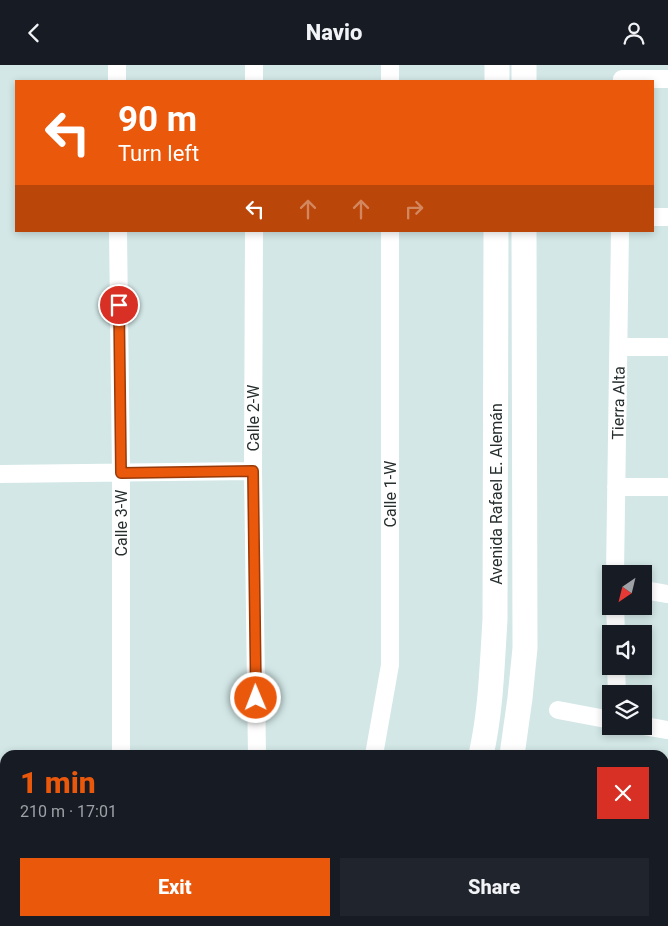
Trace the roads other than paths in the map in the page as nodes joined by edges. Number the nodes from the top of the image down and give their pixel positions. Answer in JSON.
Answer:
{"nodes":[{"id":1,"x":117,"y":65,"type":"edge"},
{"id":2,"x":254,"y":65,"type":"edge"},
{"id":3,"x":390,"y":65,"type":"edge"},
{"id":4,"x":497,"y":65,"type":"edge"},
{"id":5,"x":524,"y":65,"type":"edge"},
{"id":6,"x":622,"y":75,"type":"edge"},
{"id":7,"x":668,"y":79,"type":"edge"},
{"id":8,"x":117,"y":80,"type":"edge"},
{"id":9,"x":254,"y":80,"type":"edge"},
{"id":10,"x":390,"y":80,"type":"edge"},
{"id":11,"x":497,"y":80,"type":"edge"},
{"id":12,"x":524,"y":80,"type":"edge"},
{"id":13,"x":654,"y":217,"type":"edge"},
{"id":14,"x":668,"y":217,"type":"edge"},
{"id":15,"x":118,"y":232,"type":"edge"},
{"id":16,"x":254,"y":232,"type":"edge"},
{"id":17,"x":390,"y":232,"type":"edge"},
{"id":18,"x":496,"y":232,"type":"edge"},
{"id":19,"x":524,"y":232,"type":"edge"},
{"id":20,"x":620,"y":232,"type":"edge"},
{"id":21,"x":619,"y":347,"type":"junction"},
{"id":22,"x":668,"y":347,"type":"edge"},
{"id":23,"x":253,"y":471,"type":"junction"},
{"id":24,"x":121,"y":473,"type":"junction"},
{"id":25,"x":0,"y":474,"type":"edge"},
{"id":26,"x":616,"y":487,"type":"junction"},
{"id":27,"x":668,"y":487,"type":"edge"},
{"id":28,"x":615,"y":565,"type":"edge"},
{"id":29,"x":652,"y":591,"type":"edge"},
{"id":30,"x":668,"y":594,"type":"edge"},
{"id":31,"x":558,"y":710,"type":"dead end"},
{"id":32,"x":602,"y":718,"type":"edge"},
{"id":33,"x":652,"y":727,"type":"edge"},
{"id":34,"x":668,"y":730,"type":"edge"},
{"id":35,"x":120,"y":750,"type":"edge"},
{"id":36,"x":257,"y":750,"type":"edge"},
{"id":37,"x":375,"y":750,"type":"edge"},
{"id":38,"x":481,"y":750,"type":"edge"},
{"id":39,"x":513,"y":750,"type":"edge"}],
"edges":[{"from":1,"to":8,"type":"street"},
{"from":2,"to":9,"type":"street"},
{"from":3,"to":10,"type":"street"},
{"from":4,"to":11,"type":"main road"},
{"from":5,"to":12,"type":"main road"},
{"from":6,"to":7,"type":"street"},
{"from":13,"to":14,"type":"street"},
{"from":15,"to":24,"type":"street","name":"Calle 3-W"},
{"from":16,"to":23,"type":"street","name":"Calle 2-W"},
{"from":17,"to":37,"type":"street","name":"Calle 1-W"},
{"from":18,"to":38,"type":"main road","name":"Avenida Rafael E. Alemán"},
{"from":19,"to":39,"type":"main road","name":"Avenida Rafael E. Alemán"},
{"from":20,"to":21,"type":"street","name":"Tierra Alta"},
{"from":21,"to":22,"type":"street"},
{"from":21,"to":26,"type":"street","name":"Tierra Alta"},
{"from":23,"to":24,"type":"street"},
{"from":23,"to":36,"type":"street","name":"Calle 2-W"},
{"from":24,"to":25,"type":"street"},
{"from":24,"to":35,"type":"street","name":"Calle 3-W"},
{"from":26,"to":27,"type":"street"},
{"from":26,"to":28,"type":"street","name":"Tierra Alta"},
{"from":29,"to":30,"type":"street"},
{"from":31,"to":32,"type":"street"},
{"from":33,"to":34,"type":"street"}]}
